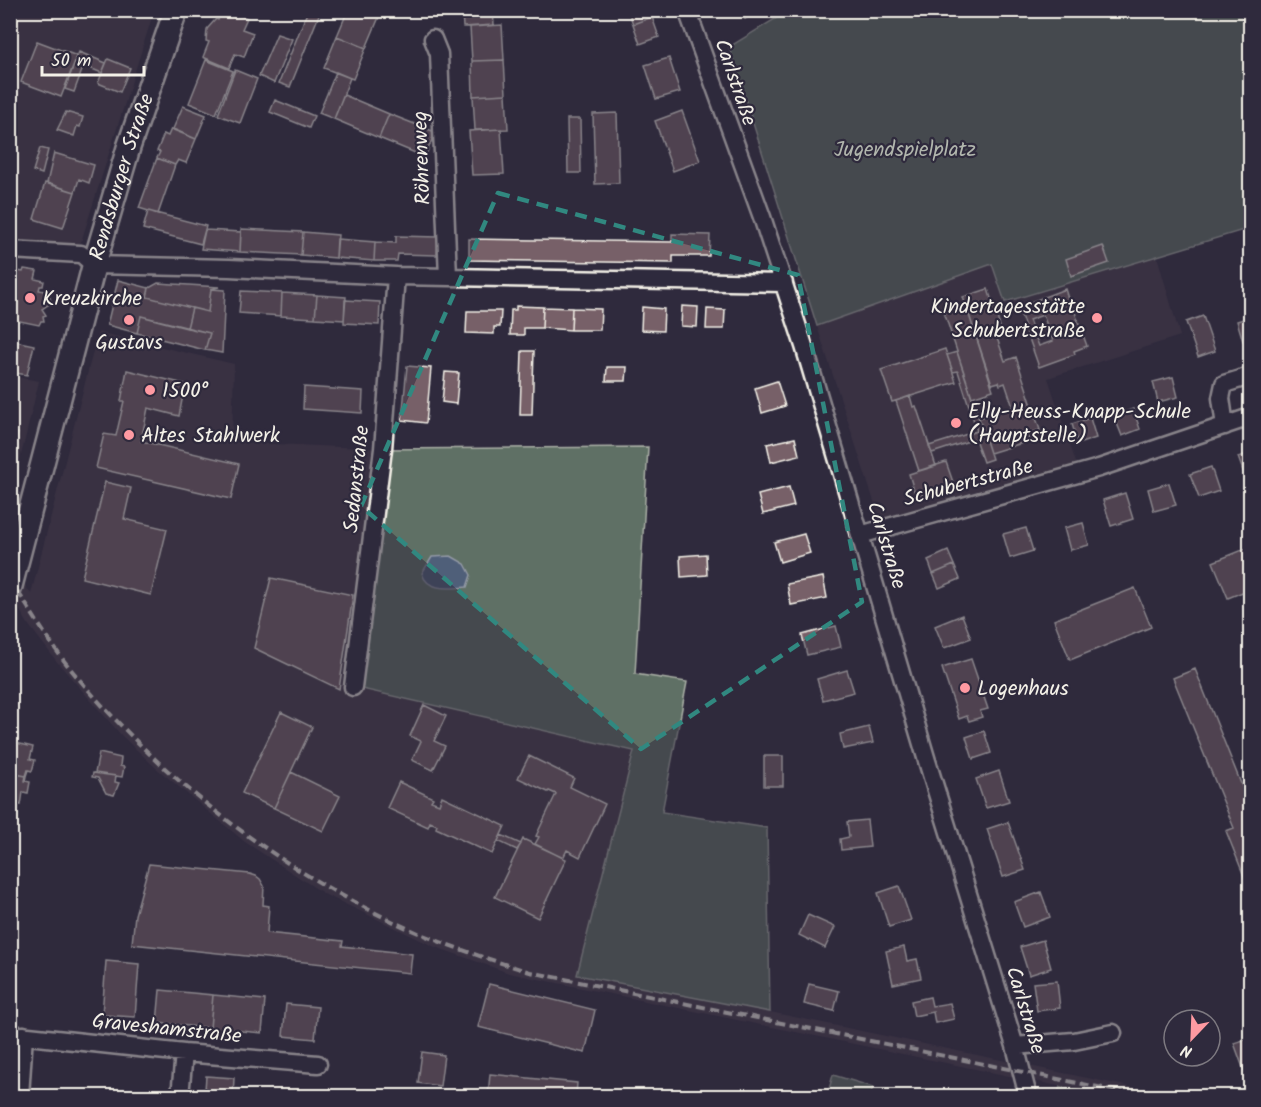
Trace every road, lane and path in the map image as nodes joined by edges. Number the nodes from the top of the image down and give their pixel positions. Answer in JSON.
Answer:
{"nodes":[{"id":1,"x":176,"y":10,"type":"edge"},
{"id":2,"x":687,"y":10,"type":"edge"},
{"id":3,"x":433,"y":39,"type":"dead end"},
{"id":4,"x":10,"y":250,"type":"edge"},
{"id":5,"x":94,"y":266,"type":"junction"},
{"id":6,"x":396,"y":276,"type":"junction"},
{"id":7,"x":448,"y":277,"type":"junction"},
{"id":8,"x":784,"y":283,"type":"junction"},
{"id":9,"x":1251,"y":376,"type":"edge"},
{"id":10,"x":1251,"y":417,"type":"edge"},
{"id":11,"x":1225,"y":426,"type":"junction"},
{"id":12,"x":860,"y":535,"type":"junction"},
{"id":13,"x":10,"y":588,"type":"edge"},
{"id":14,"x":353,"y":687,"type":"dead end"},
{"id":15,"x":1113,"y":1033,"type":"dead end"},
{"id":16,"x":17,"y":1034,"type":"edge"},
{"id":17,"x":1015,"y":1046,"type":"junction"},
{"id":18,"x":184,"y":1053,"type":"junction"},
{"id":19,"x":318,"y":1064,"type":"dead end"},
{"id":20,"x":20,"y":1096,"type":"edge"},
{"id":21,"x":180,"y":1096,"type":"edge"},
{"id":22,"x":1028,"y":1096,"type":"edge"}],
"edges":[{"from":1,"to":5,"type":"street","name":"Rendsburger Straße"},
{"from":2,"to":8,"type":"street","name":"Carlstraße"},
{"from":3,"to":7,"type":"street","name":"Röhrenweg"},
{"from":4,"to":5,"type":"street"},
{"from":5,"to":6,"type":"street"},
{"from":5,"to":13,"type":"street","name":"Rendsburger Straße"},
{"from":6,"to":7,"type":"street"},
{"from":6,"to":14,"type":"street","name":"Sedanstraße"},
{"from":7,"to":8,"type":"street"},
{"from":8,"to":12,"type":"street","name":"Carlstraße"},
{"from":9,"to":11,"type":"street"},
{"from":10,"to":11,"type":"street","name":"Schubertstraße"},
{"from":11,"to":12,"type":"street","name":"Schubertstraße"},
{"from":12,"to":17,"type":"street","name":"Carlstraße"},
{"from":15,"to":17,"type":"street"},
{"from":16,"to":18,"type":"street","name":"Graveshamstraße"},
{"from":16,"to":20,"type":"street"},
{"from":17,"to":22,"type":"street","name":"Carlstraße"},
{"from":18,"to":19,"type":"street","name":"Graveshamstraße"},
{"from":18,"to":21,"type":"street"}]}
